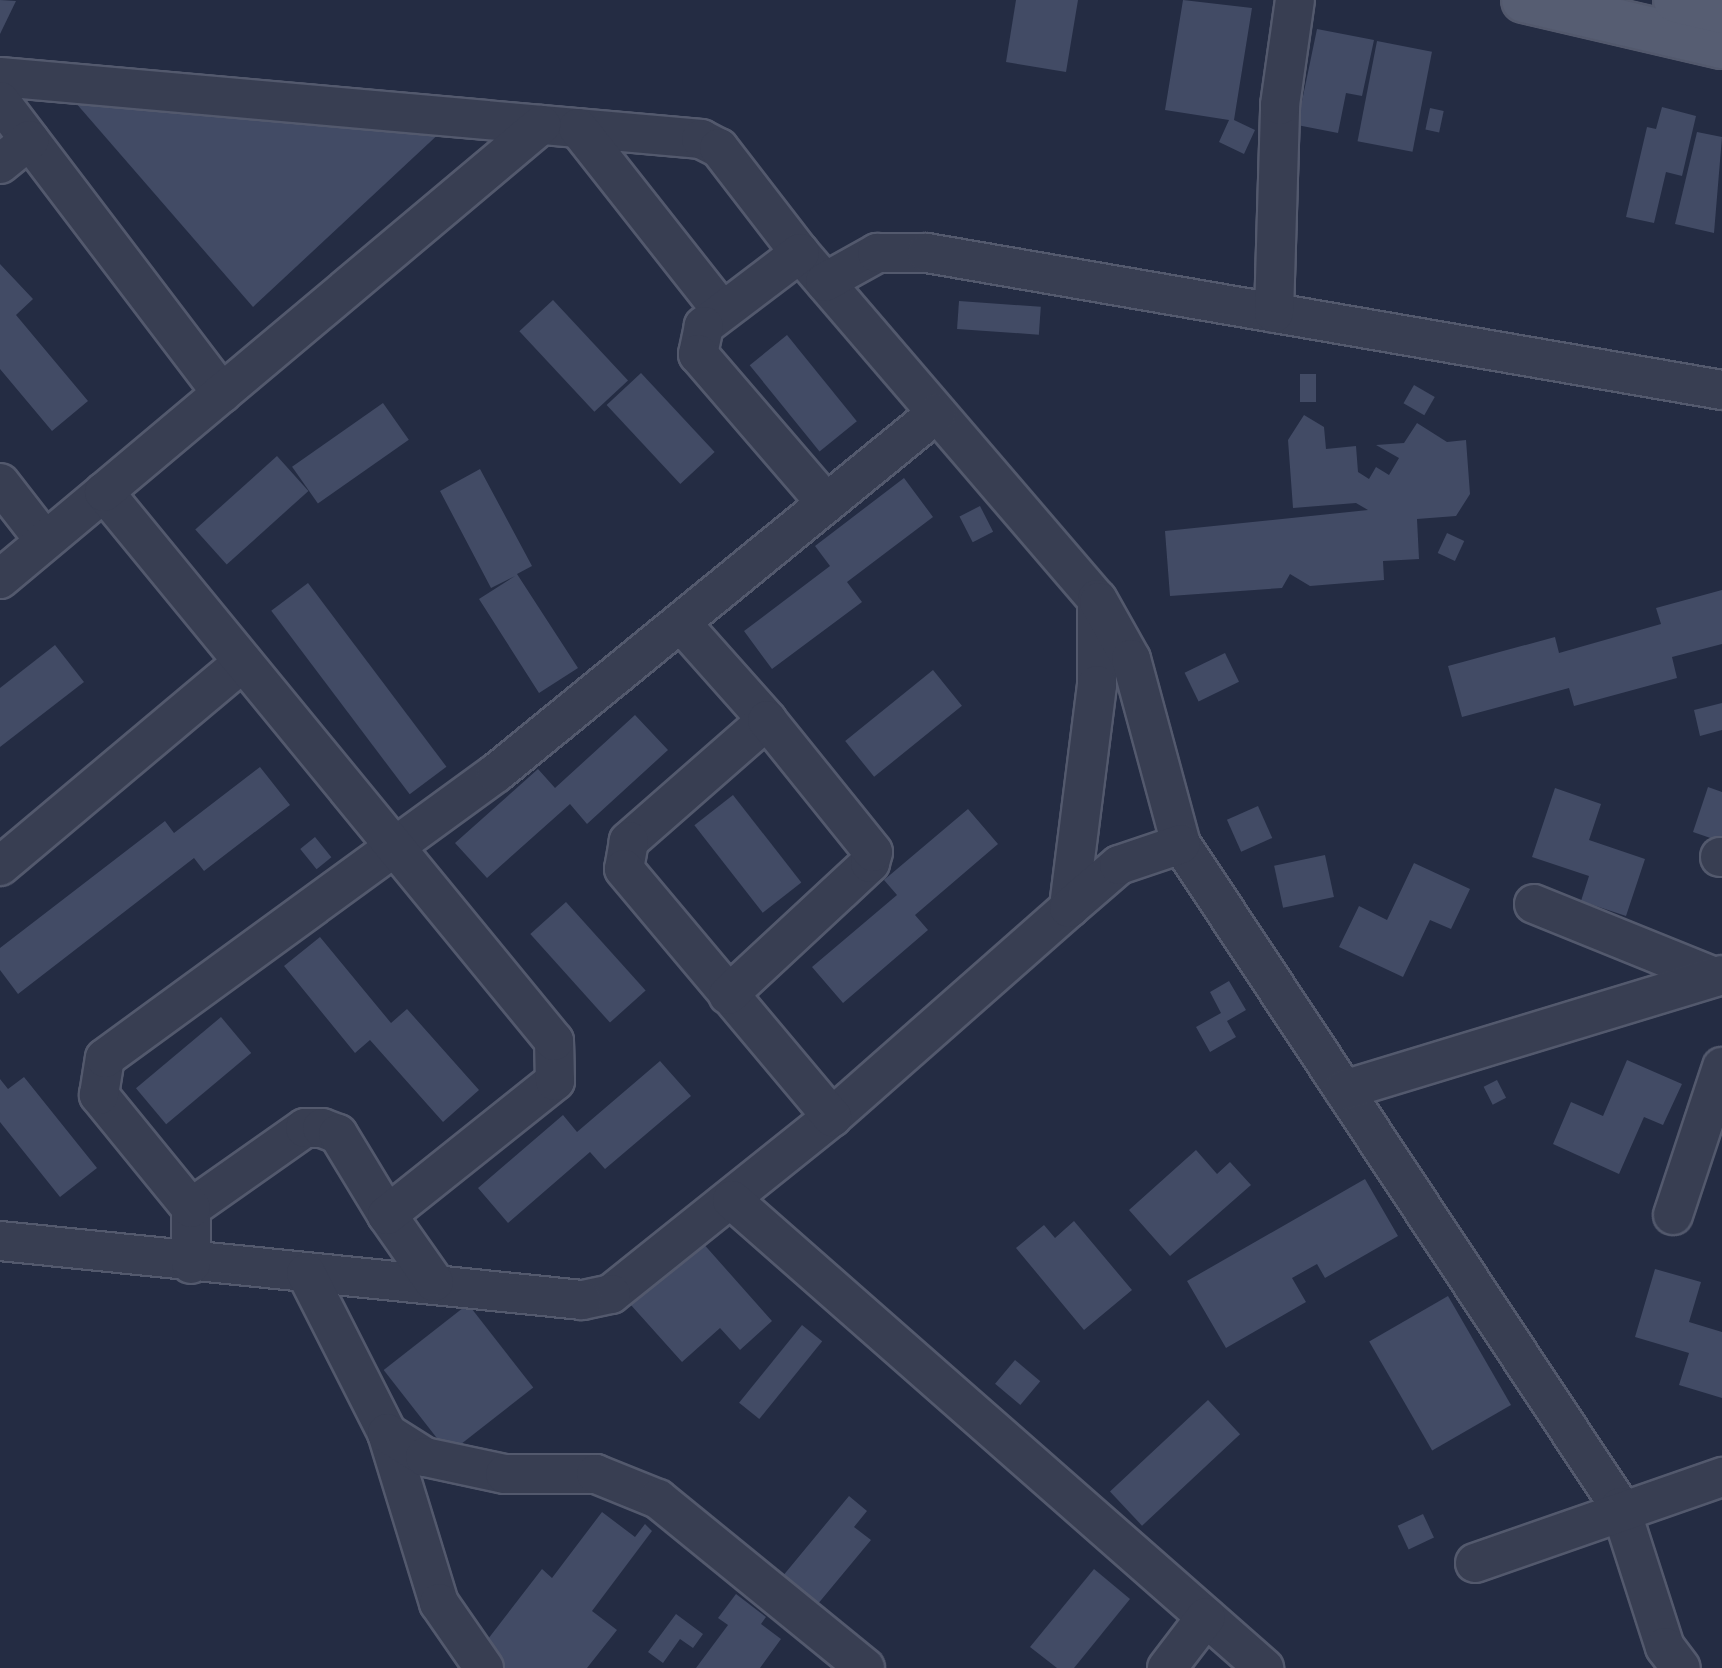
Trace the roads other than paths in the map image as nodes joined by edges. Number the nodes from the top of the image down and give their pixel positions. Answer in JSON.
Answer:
{"nodes":[{"id":1,"x":1295,"y":0,"type":"edge"},
{"id":2,"x":1524,"y":0,"type":"edge"},
{"id":3,"x":1722,"y":46,"type":"edge"},
{"id":4,"x":0,"y":77,"type":"edge"},
{"id":5,"x":0,"y":101,"type":"edge"},
{"id":6,"x":541,"y":125,"type":"junction"},
{"id":7,"x":578,"y":128,"type":"junction"},
{"id":8,"x":30,"y":140,"type":"junction"},
{"id":9,"x":0,"y":164,"type":"edge"},
{"id":10,"x":800,"y":253,"type":"junction"},
{"id":11,"x":825,"y":282,"type":"junction"},
{"id":12,"x":722,"y":311,"type":"junction"},
{"id":13,"x":1274,"y":313,"type":"junction"},
{"id":14,"x":1722,"y":390,"type":"edge"},
{"id":15,"x":222,"y":393,"type":"junction"},
{"id":16,"x":937,"y":413,"type":"junction"},
{"id":17,"x":0,"y":483,"type":"edge"},
{"id":18,"x":104,"y":492,"type":"junction"},
{"id":19,"x":826,"y":503,"type":"junction"},
{"id":20,"x":45,"y":541,"type":"junction"},
{"id":21,"x":0,"y":579,"type":"edge"},
{"id":22,"x":1097,"y":599,"type":"junction"},
{"id":23,"x":681,"y":623,"type":"junction"},
{"id":24,"x":243,"y":662,"type":"junction"},
{"id":25,"x":767,"y":720,"type":"junction"},
{"id":26,"x":1181,"y":844,"type":"junction"},
{"id":27,"x":395,"y":848,"type":"junction"},
{"id":28,"x":0,"y":866,"type":"edge"},
{"id":29,"x":1534,"y":904,"type":"dead end"},
{"id":30,"x":1069,"y":908,"type":"junction"},
{"id":31,"x":1718,"y":976,"type":"edge"},
{"id":32,"x":728,"y":995,"type":"junction"},
{"id":33,"x":1722,"y":1067,"type":"edge"},
{"id":34,"x":1344,"y":1090,"type":"junction"},
{"id":35,"x":832,"y":1117,"type":"junction"},
{"id":36,"x":732,"y":1200,"type":"junction"},
{"id":37,"x":191,"y":1208,"type":"junction"},
{"id":38,"x":387,"y":1215,"type":"junction"},
{"id":39,"x":1673,"y":1215,"type":"dead end"},
{"id":40,"x":0,"y":1241,"type":"edge"},
{"id":41,"x":191,"y":1264,"type":"junction"},
{"id":42,"x":306,"y":1273,"type":"junction"},
{"id":43,"x":434,"y":1282,"type":"junction"},
{"id":44,"x":387,"y":1433,"type":"junction"},
{"id":45,"x":1722,"y":1477,"type":"edge"},
{"id":46,"x":1620,"y":1507,"type":"junction"},
{"id":47,"x":1475,"y":1563,"type":"dead end"},
{"id":48,"x":1206,"y":1617,"type":"junction"},
{"id":49,"x":484,"y":1668,"type":"edge"},
{"id":50,"x":865,"y":1668,"type":"edge"},
{"id":51,"x":1167,"y":1668,"type":"edge"},
{"id":52,"x":1264,"y":1668,"type":"edge"},
{"id":53,"x":1681,"y":1668,"type":"edge"}],
"edges":[{"from":1,"to":13,"type":"street"},
{"from":2,"to":3,"type":"main road"},
{"from":4,"to":6,"type":"street"},
{"from":5,"to":8,"type":"street"},
{"from":6,"to":7,"type":"street"},
{"from":6,"to":15,"type":"street"},
{"from":7,"to":10,"type":"street"},
{"from":7,"to":12,"type":"street"},
{"from":8,"to":9,"type":"street"},
{"from":8,"to":15,"type":"street"},
{"from":10,"to":11,"type":"street"},
{"from":10,"to":12,"type":"street"},
{"from":11,"to":13,"type":"street"},
{"from":11,"to":16,"type":"street"},
{"from":12,"to":19,"type":"street"},
{"from":13,"to":14,"type":"street"},
{"from":15,"to":18,"type":"street"},
{"from":16,"to":19,"type":"street"},
{"from":16,"to":22,"type":"street"},
{"from":17,"to":20,"type":"street"},
{"from":18,"to":20,"type":"street"},
{"from":18,"to":24,"type":"street"},
{"from":19,"to":23,"type":"street"},
{"from":20,"to":21,"type":"street"},
{"from":22,"to":26,"type":"street"},
{"from":22,"to":30,"type":"street"},
{"from":23,"to":25,"type":"street"},
{"from":23,"to":27,"type":"street"},
{"from":24,"to":27,"type":"street"},
{"from":24,"to":28,"type":"street"},
{"from":25,"to":32,"type":"street"},
{"from":25,"to":32,"type":"street"},
{"from":26,"to":30,"type":"street"},
{"from":26,"to":34,"type":"street"},
{"from":27,"to":37,"type":"street"},
{"from":27,"to":38,"type":"street"},
{"from":29,"to":31,"type":"street"},
{"from":30,"to":35,"type":"street"},
{"from":31,"to":34,"type":"street"},
{"from":32,"to":35,"type":"street"},
{"from":33,"to":39,"type":"street"},
{"from":34,"to":46,"type":"street"},
{"from":35,"to":36,"type":"street"},
{"from":36,"to":43,"type":"street"},
{"from":36,"to":48,"type":"street"},
{"from":37,"to":38,"type":"street"},
{"from":37,"to":41,"type":"street"},
{"from":38,"to":43,"type":"street"},
{"from":40,"to":41,"type":"street"},
{"from":41,"to":42,"type":"street"},
{"from":42,"to":43,"type":"street"},
{"from":42,"to":44,"type":"street"},
{"from":44,"to":49,"type":"street"},
{"from":44,"to":50,"type":"street"},
{"from":45,"to":46,"type":"street"},
{"from":46,"to":47,"type":"street"},
{"from":46,"to":53,"type":"street"},
{"from":48,"to":51,"type":"street"},
{"from":48,"to":52,"type":"street"}]}
